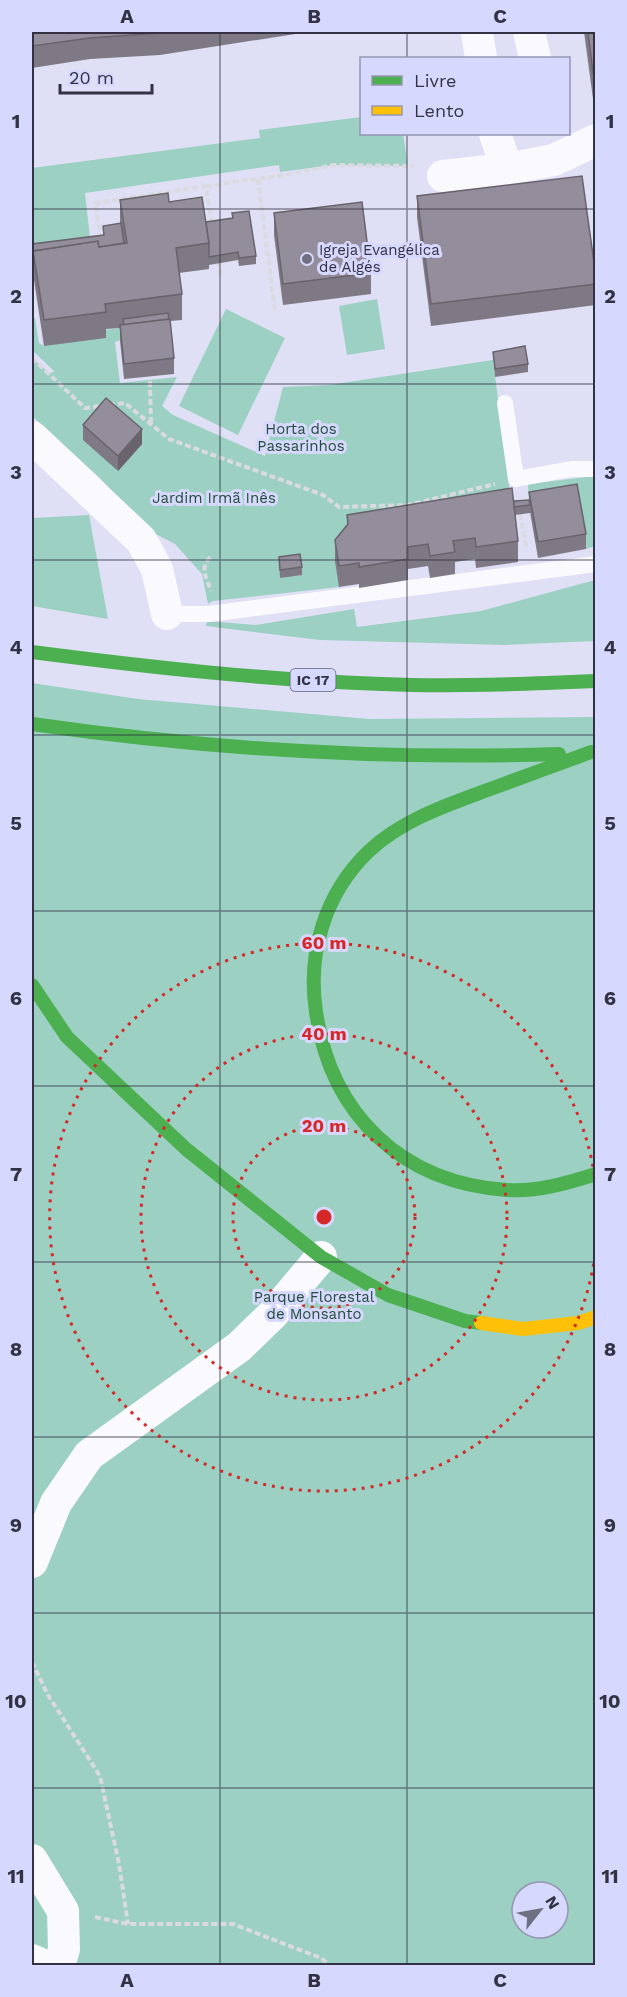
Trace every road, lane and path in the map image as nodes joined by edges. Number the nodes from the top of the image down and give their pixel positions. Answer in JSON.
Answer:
{"nodes":[{"id":1,"x":477,"y":32,"type":"edge"},
{"id":2,"x":529,"y":32,"type":"edge"},
{"id":3,"x":481,"y":57,"type":"edge"},
{"id":4,"x":535,"y":57,"type":"edge"},
{"id":5,"x":495,"y":135,"type":"edge"},
{"id":6,"x":596,"y":140,"type":"edge"},
{"id":7,"x":552,"y":147,"type":"edge"},
{"id":8,"x":507,"y":169,"type":"junction"},
{"id":9,"x":443,"y":176,"type":"joint"},
{"id":10,"x":258,"y":179,"type":"junction"},
{"id":11,"x":206,"y":186,"type":"junction"},
{"id":12,"x":214,"y":232,"type":"edge"},
{"id":13,"x":102,"y":241,"type":"edge"},
{"id":14,"x":217,"y":254,"type":"edge"},
{"id":15,"x":221,"y":277,"type":"dead end"},
{"id":16,"x":275,"y":311,"type":"dead end"},
{"id":17,"x":32,"y":358,"type":"edge"},
{"id":18,"x":150,"y":381,"type":"dead end"},
{"id":19,"x":505,"y":403,"type":"dead end"},
{"id":20,"x":152,"y":425,"type":"junction"},
{"id":21,"x":32,"y":437,"type":"edge"},
{"id":22,"x":596,"y":469,"type":"edge"},
{"id":23,"x":516,"y":478,"type":"junction"},
{"id":24,"x":520,"y":514,"type":"edge"},
{"id":25,"x":525,"y":540,"type":"dead end"},
{"id":26,"x":210,"y":557,"type":"dead end"},
{"id":27,"x":596,"y":564,"type":"edge"},
{"id":28,"x":208,"y":582,"type":"dead end"},
{"id":29,"x":167,"y":614,"type":"joint"},
{"id":30,"x":32,"y":652,"type":"edge"},
{"id":31,"x":596,"y":681,"type":"edge"},
{"id":32,"x":32,"y":724,"type":"edge"},
{"id":33,"x":593,"y":752,"type":"edge"},
{"id":34,"x":32,"y":985,"type":"edge"},
{"id":35,"x":596,"y":1174,"type":"edge"},
{"id":36,"x":321,"y":1257,"type":"junction"},
{"id":37,"x":596,"y":1317,"type":"edge"},
{"id":38,"x":32,"y":1562,"type":"edge"},
{"id":39,"x":32,"y":1662,"type":"edge"},
{"id":40,"x":32,"y":1860,"type":"edge"},
{"id":41,"x":84,"y":1914,"type":"dead end"},
{"id":42,"x":128,"y":1924,"type":"junction"},
{"id":43,"x":32,"y":1960,"type":"edge"},
{"id":44,"x":45,"y":1965,"type":"edge"},
{"id":45,"x":59,"y":1965,"type":"edge"},
{"id":46,"x":330,"y":1965,"type":"edge"}],
"edges":[{"from":1,"to":3,"type":"street"},
{"from":2,"to":4,"type":"street"},
{"from":5,"to":8,"type":"street"},
{"from":6,"to":7,"type":"street"},
{"from":7,"to":8,"type":"street"},
{"from":8,"to":9,"type":"street"},
{"from":9,"to":10,"type":"path"},
{"from":10,"to":11,"type":"path"},
{"from":10,"to":16,"type":"path"},
{"from":11,"to":12,"type":"path"},
{"from":11,"to":13,"type":"path"},
{"from":14,"to":15,"type":"path"},
{"from":17,"to":20,"type":"path"},
{"from":18,"to":20,"type":"path"},
{"from":19,"to":23,"type":"lane"},
{"from":20,"to":23,"type":"path"},
{"from":21,"to":29,"type":"street"},
{"from":22,"to":23,"type":"lane"},
{"from":24,"to":25,"type":"path"},
{"from":26,"to":28,"type":"path"},
{"from":27,"to":29,"type":"lane"},
{"from":30,"to":31,"type":"main road","number":"IC 17"},
{"from":32,"to":33,"type":"main road"},
{"from":33,"to":35,"type":"main road"},
{"from":34,"to":36,"type":"main road"},
{"from":36,"to":37,"type":"main road"},
{"from":36,"to":38,"type":"street"},
{"from":39,"to":42,"type":"path"},
{"from":40,"to":45,"type":"street"},
{"from":41,"to":42,"type":"path"},
{"from":42,"to":46,"type":"path"},
{"from":43,"to":44,"type":"street"}]}
